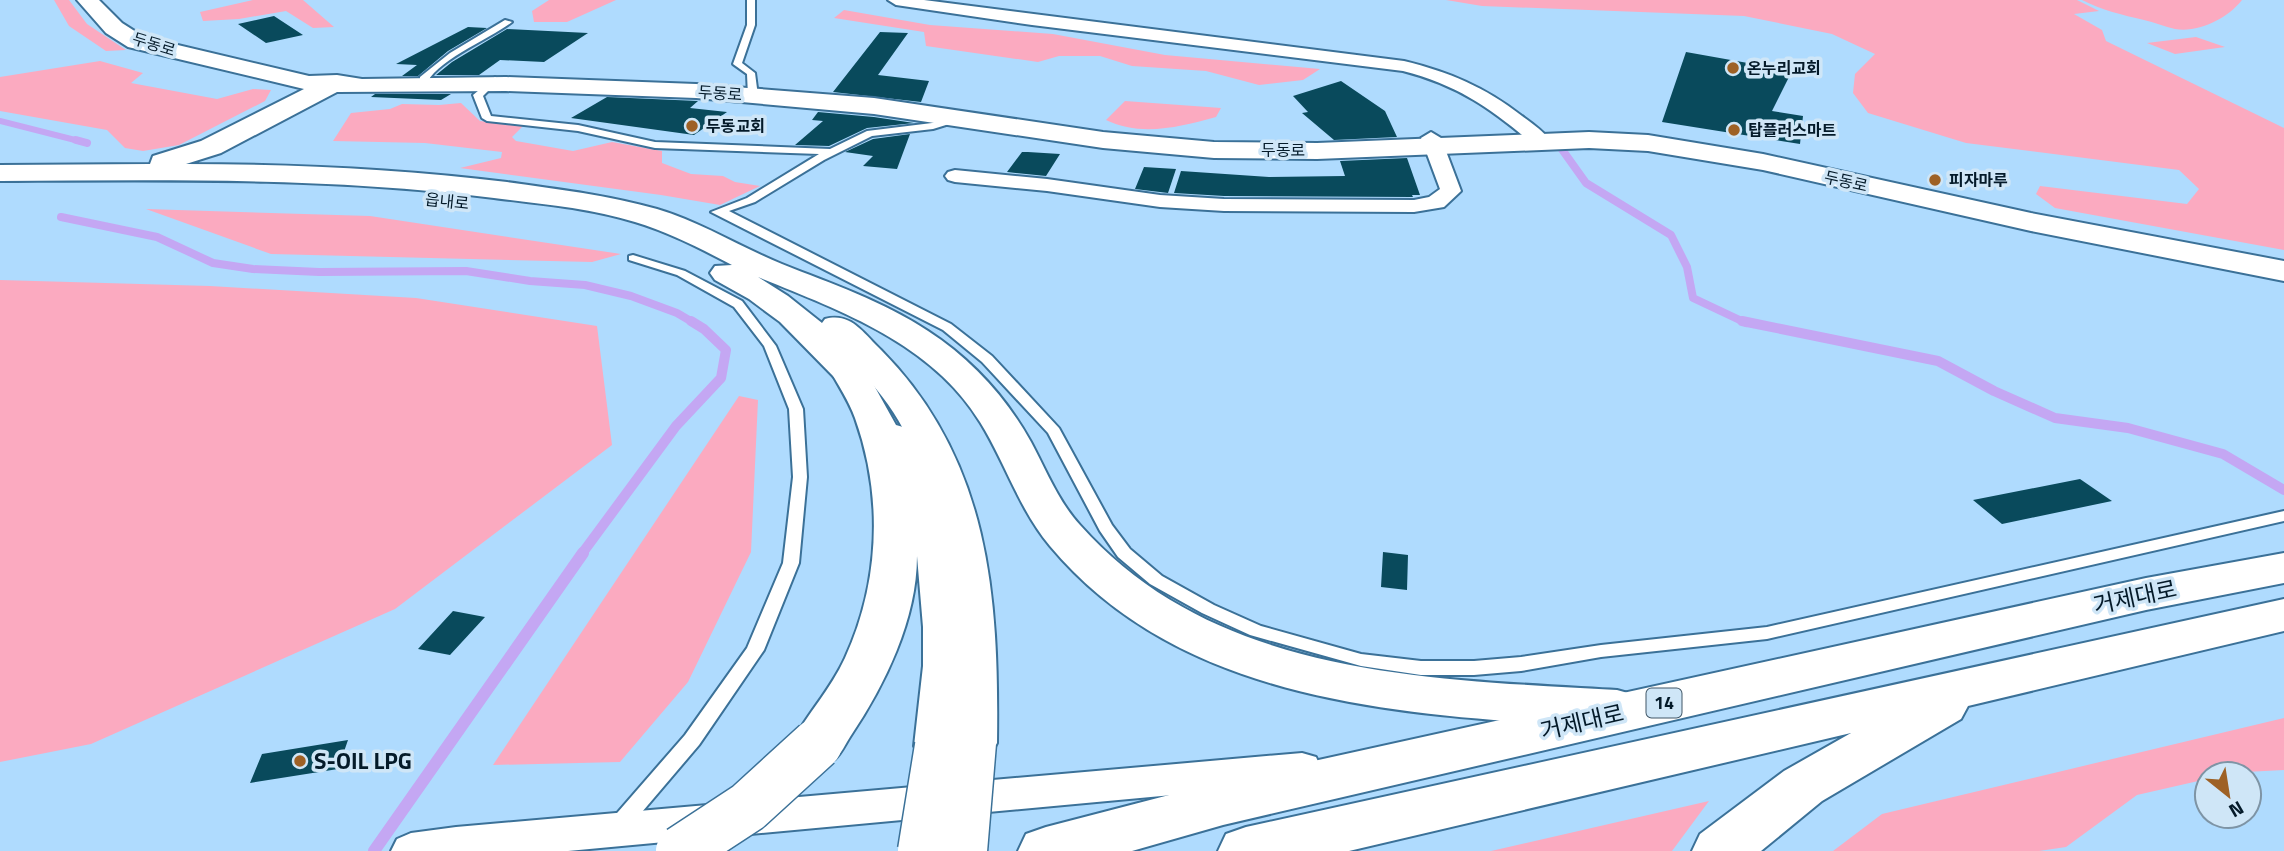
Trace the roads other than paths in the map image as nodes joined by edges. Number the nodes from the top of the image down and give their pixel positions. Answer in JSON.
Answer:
{"nodes":[{"id":1,"x":87,"y":0,"type":"edge"},
{"id":2,"x":751,"y":0,"type":"edge"},
{"id":3,"x":896,"y":0,"type":"edge"},
{"id":4,"x":930,"y":0,"type":"edge"},
{"id":5,"x":508,"y":22,"type":"dead end"},
{"id":6,"x":275,"y":74,"type":"junction"},
{"id":7,"x":423,"y":81,"type":"junction"},
{"id":8,"x":492,"y":82,"type":"junction"},
{"id":9,"x":346,"y":86,"type":"junction"},
{"id":10,"x":753,"y":94,"type":"junction"},
{"id":11,"x":964,"y":117,"type":"junction"},
{"id":12,"x":1545,"y":137,"type":"junction"},
{"id":13,"x":1432,"y":142,"type":"junction"},
{"id":14,"x":832,"y":152,"type":"junction"},
{"id":15,"x":0,"y":171,"type":"edge"},
{"id":16,"x":335,"y":174,"type":"junction"},
{"id":17,"x":955,"y":176,"type":"dead end"},
{"id":18,"x":0,"y":194,"type":"edge"},
{"id":19,"x":633,"y":258,"type":"dead end"},
{"id":20,"x":2284,"y":262,"type":"edge"},
{"id":21,"x":758,"y":265,"type":"junction"},
{"id":22,"x":2284,"y":271,"type":"edge"},
{"id":23,"x":848,"y":370,"type":"junction"},
{"id":24,"x":2284,"y":516,"type":"edge"},
{"id":25,"x":2284,"y":568,"type":"edge"},
{"id":26,"x":2284,"y":615,"type":"edge"},
{"id":27,"x":1982,"y":684,"type":"junction"},
{"id":28,"x":1633,"y":710,"type":"junction"},
{"id":29,"x":956,"y":745,"type":"junction"},
{"id":30,"x":1427,"y":757,"type":"junction"},
{"id":31,"x":615,"y":829,"type":"junction"},
{"id":32,"x":420,"y":850,"type":"edge"},
{"id":33,"x":681,"y":851,"type":"edge"},
{"id":34,"x":923,"y":851,"type":"edge"},
{"id":35,"x":962,"y":851,"type":"edge"},
{"id":36,"x":1046,"y":851,"type":"edge"},
{"id":37,"x":1246,"y":851,"type":"edge"},
{"id":38,"x":1720,"y":851,"type":"edge"}],
"edges":[{"from":1,"to":6,"type":"main road","name":"두동로"},
{"from":2,"to":10,"type":"lane"},
{"from":3,"to":12,"type":"street"},
{"from":4,"to":12,"type":"street"},
{"from":5,"to":7,"type":"lane"},
{"from":6,"to":9,"type":"main road","name":"두동로"},
{"from":6,"to":9,"type":"main road","name":"두동로"},
{"from":7,"to":8,"type":"main road","name":"두동로"},
{"from":7,"to":9,"type":"main road","name":"두동로"},
{"from":8,"to":10,"type":"main road","name":"두동로"},
{"from":8,"to":14,"type":"lane"},
{"from":9,"to":15,"type":"main road"},
{"from":9,"to":16,"type":"main road"},
{"from":10,"to":11,"type":"main road","name":"두동로"},
{"from":11,"to":13,"type":"main road","name":"두동로"},
{"from":11,"to":14,"type":"lane"},
{"from":12,"to":13,"type":"main road","name":"두동로"},
{"from":12,"to":20,"type":"main road","name":"두동로"},
{"from":12,"to":22,"type":"main road","name":"두동로"},
{"from":13,"to":17,"type":"street"},
{"from":14,"to":24,"type":"lane"},
{"from":15,"to":16,"type":"main road","name":"읍내로"},
{"from":16,"to":21,"type":"main road","name":"읍내로"},
{"from":18,"to":23,"type":"main road","name":"읍내로"},
{"from":19,"to":31,"type":"lane"},
{"from":21,"to":28,"type":"main road"},
{"from":21,"to":29,"type":"main road"},
{"from":23,"to":29,"type":"main road"},
{"from":23,"to":33,"type":"main road","bridge":true},
{"from":25,"to":28,"type":"main road","name":"거제대로","number":"14"},
{"from":26,"to":27,"type":"main road"},
{"from":27,"to":37,"type":"main road"},
{"from":27,"to":38,"type":"main road"},
{"from":28,"to":30,"type":"main road","name":"거제대로","number":"14"},
{"from":29,"to":34,"type":"main road","bridge":true},
{"from":29,"to":35,"type":"main road","bridge":true},
{"from":30,"to":31,"type":"street"},
{"from":30,"to":36,"type":"main road","name":"거제대로","number":"14"},
{"from":31,"to":32,"type":"street"}]}
